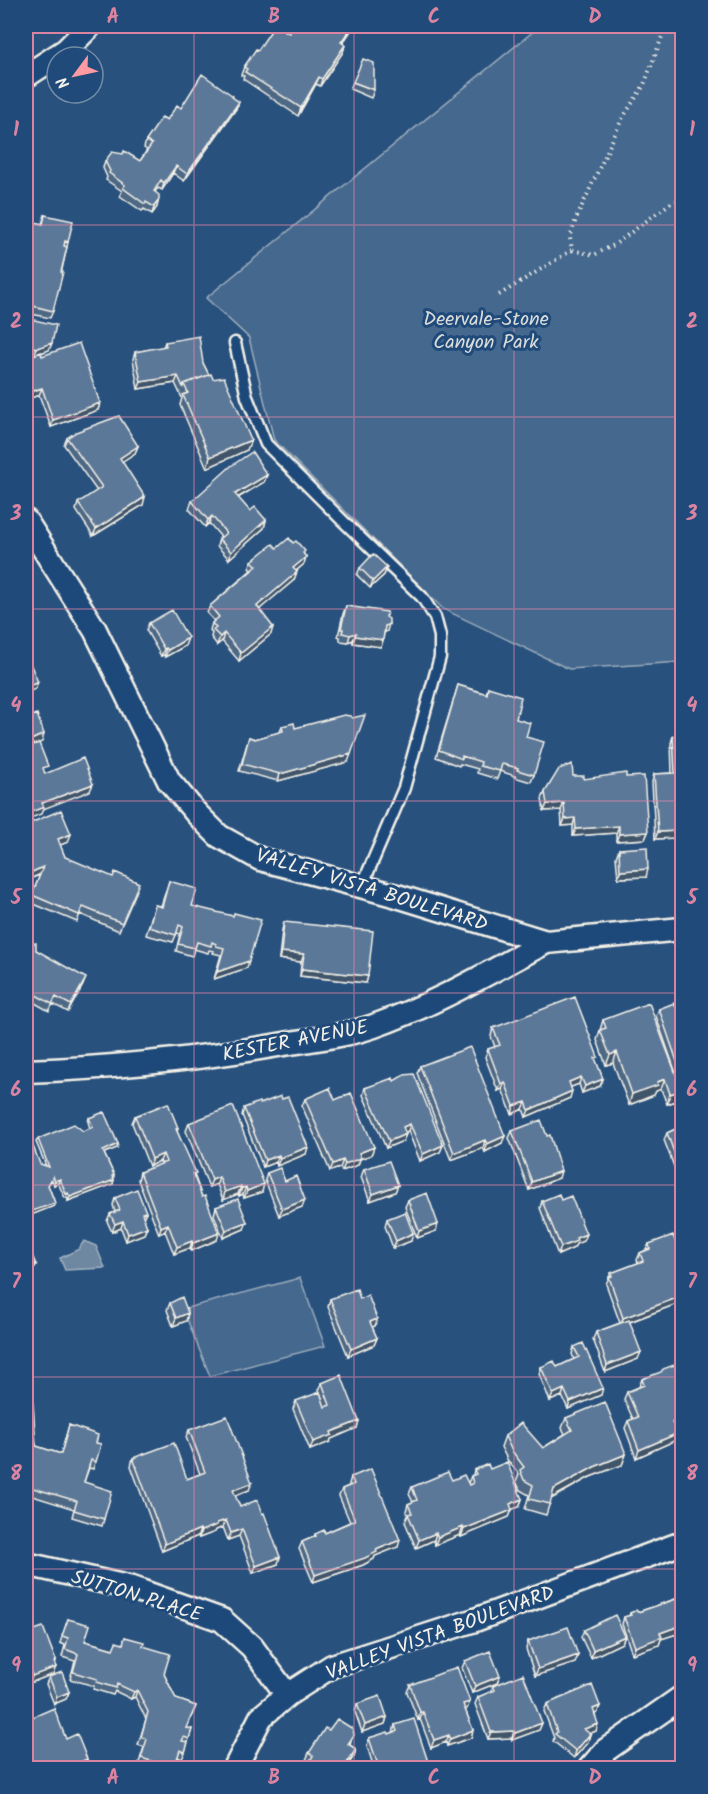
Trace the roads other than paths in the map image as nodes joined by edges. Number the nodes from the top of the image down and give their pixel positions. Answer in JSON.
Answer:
{"nodes":[{"id":1,"x":90,"y":26,"type":"edge"},
{"id":2,"x":26,"y":76,"type":"edge"},
{"id":3,"x":235,"y":344,"type":"dead end"},
{"id":4,"x":26,"y":521,"type":"edge"},
{"id":5,"x":363,"y":886,"type":"junction"},
{"id":6,"x":682,"y":929,"type":"edge"},
{"id":7,"x":546,"y":942,"type":"junction"},
{"id":8,"x":26,"y":1071,"type":"edge"},
{"id":9,"x":682,"y":1543,"type":"edge"},
{"id":10,"x":26,"y":1564,"type":"edge"},
{"id":11,"x":286,"y":1695,"type":"junction"},
{"id":12,"x":682,"y":1697,"type":"edge"},
{"id":13,"x":235,"y":1768,"type":"edge"},
{"id":14,"x":590,"y":1768,"type":"edge"}],
"edges":[{"from":1,"to":2,"type":"street"},
{"from":3,"to":5,"type":"lane"},
{"from":4,"to":5,"type":"street","name":"VALLEY VISTA BOULEVARD"},
{"from":5,"to":7,"type":"street","name":"VALLEY VISTA BOULEVARD"},
{"from":6,"to":7,"type":"street","name":"VALLEY VISTA BOULEVARD"},
{"from":7,"to":8,"type":"street","name":"KESTER AVENUE"},
{"from":9,"to":11,"type":"street","name":"VALLEY VISTA BOULEVARD"},
{"from":10,"to":11,"type":"street","name":"SUTTON PLACE"},
{"from":11,"to":13,"type":"street","name":"VALLEY VISTA BOULEVARD"},
{"from":12,"to":14,"type":"street"}]}
